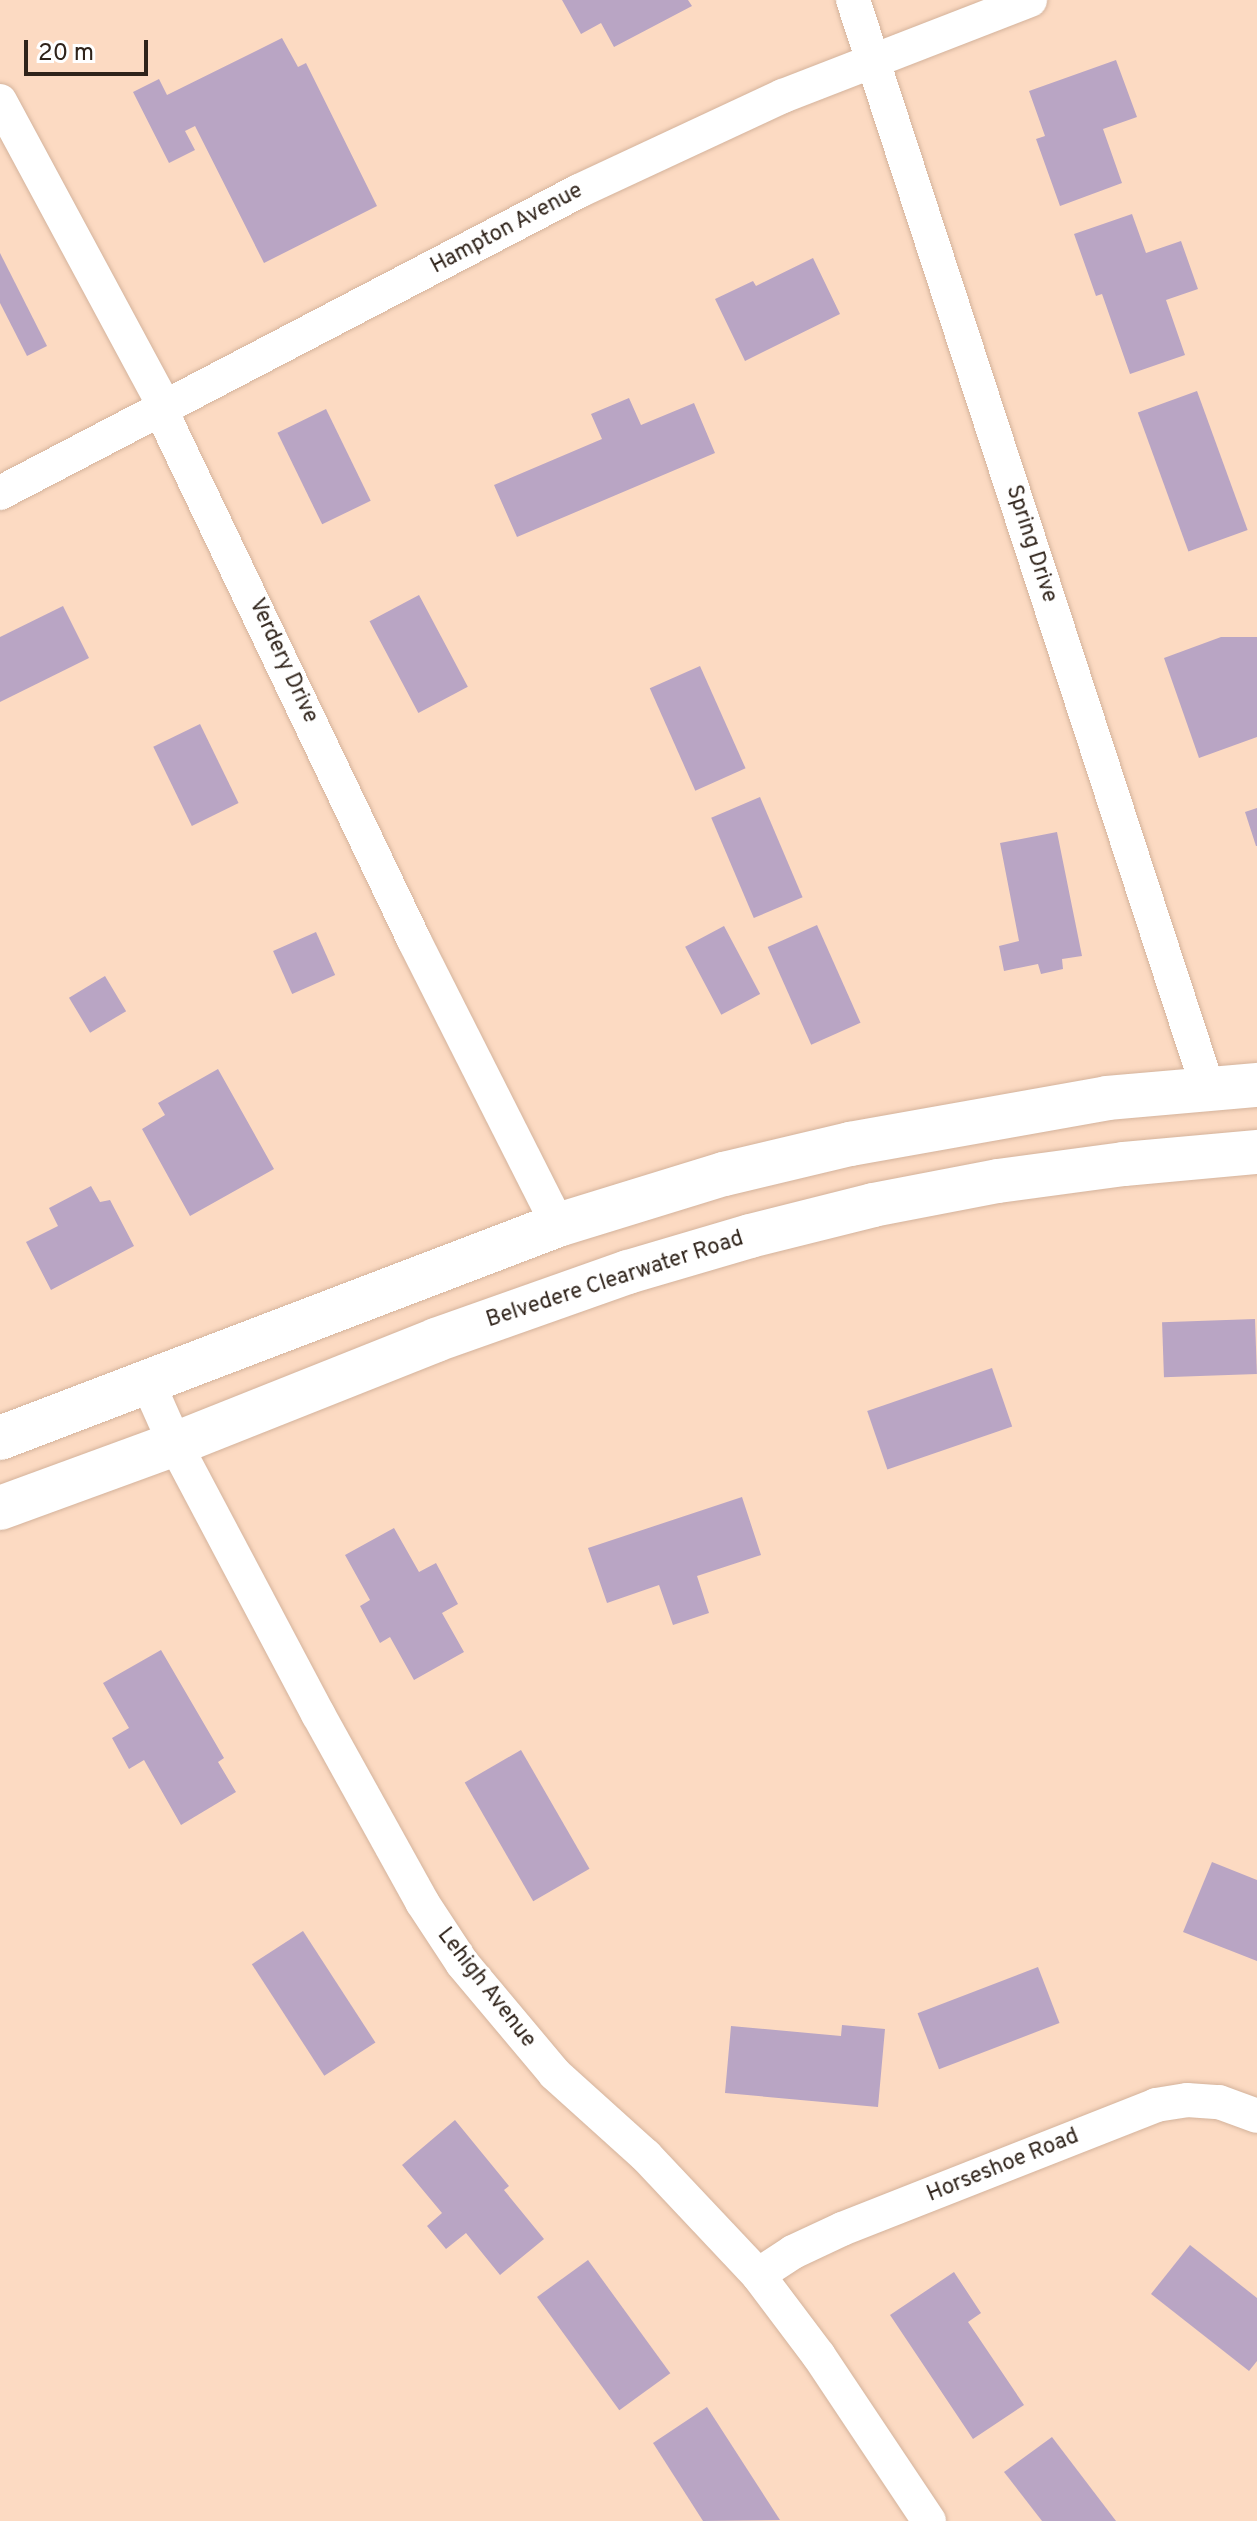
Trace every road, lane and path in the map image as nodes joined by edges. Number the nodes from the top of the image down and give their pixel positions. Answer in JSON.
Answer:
{"nodes":[{"id":1,"x":853,"y":0,"type":"edge"},
{"id":2,"x":1030,"y":0,"type":"edge"},
{"id":3,"x":873,"y":59,"type":"junction"},
{"id":4,"x":0,"y":101,"type":"edge"},
{"id":5,"x":165,"y":408,"type":"junction"},
{"id":6,"x":0,"y":493,"type":"edge"},
{"id":7,"x":1257,"y":1085,"type":"edge"},
{"id":8,"x":1208,"y":1089,"type":"junction"},
{"id":9,"x":1257,"y":1152,"type":"edge"},
{"id":10,"x":558,"y":1225,"type":"junction"},
{"id":11,"x":147,"y":1381,"type":"junction"},
{"id":12,"x":0,"y":1438,"type":"edge"},
{"id":13,"x":175,"y":1444,"type":"junction"},
{"id":14,"x":0,"y":1508,"type":"edge"},
{"id":15,"x":1257,"y":2116,"type":"edge"},
{"id":16,"x":758,"y":2275,"type":"junction"},
{"id":17,"x":929,"y":2521,"type":"edge"}],
"edges":[{"from":1,"to":3,"type":"street","name":"Spring Drive"},
{"from":2,"to":3,"type":"street","name":"Hampton Avenue"},
{"from":3,"to":5,"type":"street","name":"Hampton Avenue"},
{"from":3,"to":8,"type":"street","name":"Spring Drive"},
{"from":4,"to":5,"type":"street","name":"Verdery Drive"},
{"from":5,"to":6,"type":"street","name":"Hampton Avenue"},
{"from":5,"to":10,"type":"street","name":"Verdery Drive"},
{"from":7,"to":8,"type":"main road"},
{"from":8,"to":10,"type":"main road"},
{"from":9,"to":13,"type":"main road","name":"Belvedere Clearwater Road"},
{"from":10,"to":11,"type":"main road"},
{"from":11,"to":12,"type":"main road"},
{"from":11,"to":13,"type":"street","name":"Lehigh Avenue"},
{"from":13,"to":14,"type":"main road","name":"Belvedere Clearwater Road"},
{"from":13,"to":16,"type":"street","name":"Lehigh Avenue"},
{"from":15,"to":16,"type":"street","name":"Horseshoe Road"},
{"from":16,"to":17,"type":"street","name":"Lehigh Avenue"}]}
